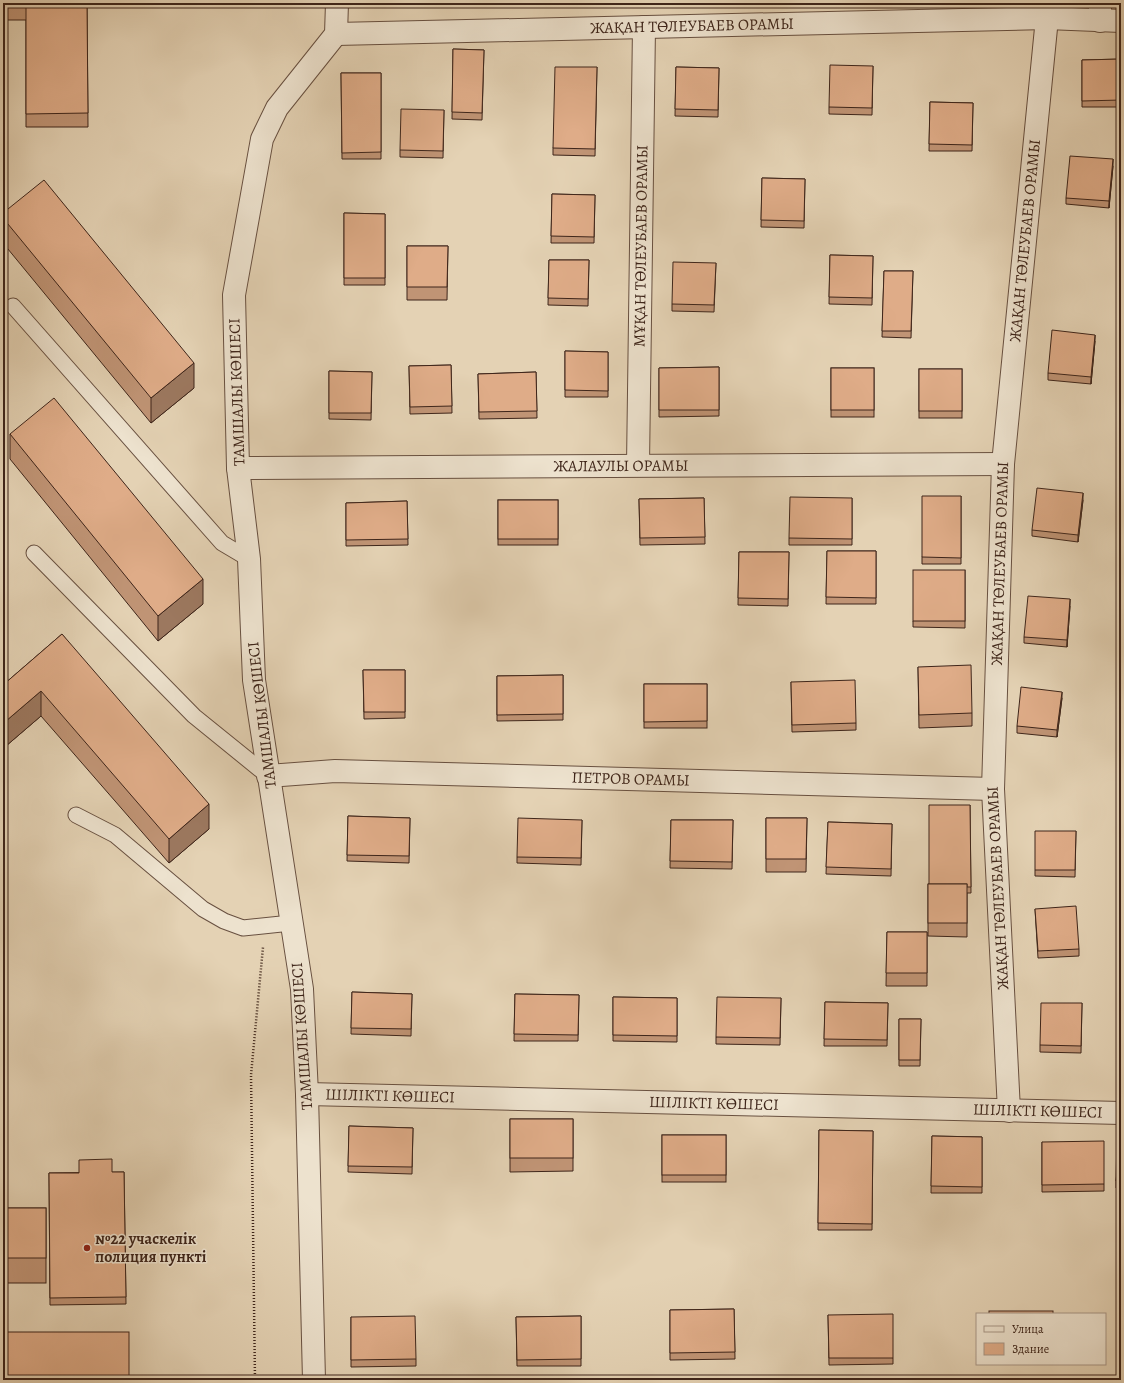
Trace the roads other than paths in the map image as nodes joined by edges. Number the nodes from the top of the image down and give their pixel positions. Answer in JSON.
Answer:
{"nodes":[{"id":1,"x":337,"y":3,"type":"edge"},
{"id":2,"x":1107,"y":15,"type":"edge"},
{"id":3,"x":1047,"y":18,"type":"junction"},
{"id":4,"x":644,"y":27,"type":"junction"},
{"id":5,"x":336,"y":34,"type":"junction"},
{"id":6,"x":13,"y":306,"type":"dead end"},
{"id":7,"x":1003,"y":464,"type":"junction"},
{"id":8,"x":638,"y":465,"type":"junction"},
{"id":9,"x":238,"y":468,"type":"junction"},
{"id":10,"x":34,"y":553,"type":"dead end"},
{"id":11,"x":249,"y":559,"type":"junction"},
{"id":12,"x":268,"y":776,"type":"junction"},
{"id":13,"x":993,"y":789,"type":"junction"},
{"id":14,"x":76,"y":815,"type":"dead end"},
{"id":15,"x":291,"y":923,"type":"junction"},
{"id":16,"x":307,"y":1094,"type":"junction"},
{"id":17,"x":1009,"y":1111,"type":"junction"},
{"id":18,"x":1121,"y":1113,"type":"edge"},
{"id":19,"x":314,"y":1380,"type":"edge"}],
"edges":[{"from":1,"to":5,"type":"street"},
{"from":2,"to":3,"type":"street","name":"ЖАҚАН ТӨЛЕУБАЕВ ОРАМЫ"},
{"from":3,"to":4,"type":"street","name":"ЖАҚАН ТӨЛЕУБАЕВ ОРАМЫ"},
{"from":3,"to":7,"type":"street","name":"ЖАҚАН ТӨЛЕУБАЕВ ОРАМЫ"},
{"from":4,"to":5,"type":"street","name":"ЖАҚАН ТӨЛЕУБАЕВ ОРАМЫ"},
{"from":4,"to":8,"type":"street","name":"МҰҚАН ТӨЛЕУБАЕВ ОРАМЫ"},
{"from":5,"to":9,"type":"street","name":"ТАМШАЛЫ КӨШЕСІ"},
{"from":6,"to":11,"type":"lane"},
{"from":7,"to":8,"type":"street","name":"ЖАЛАУЛЫ ОРАМЫ"},
{"from":7,"to":13,"type":"street","name":"ЖАҚАН ТӨЛЕУБАЕВ ОРАМЫ"},
{"from":8,"to":9,"type":"street","name":"ЖАЛАУЛЫ ОРАМЫ"},
{"from":9,"to":11,"type":"street","name":"ТАМШАЛЫ КӨШЕСІ"},
{"from":10,"to":12,"type":"lane"},
{"from":11,"to":12,"type":"street","name":"ТАМШАЛЫ КӨШЕСІ"},
{"from":12,"to":13,"type":"street","name":"ПЕТРОВ ОРАМЫ"},
{"from":12,"to":15,"type":"street","name":"ТАМШАЛЫ КӨШЕСІ"},
{"from":13,"to":17,"type":"street","name":"ЖАҚАН ТӨЛЕУБАЕВ ОРАМЫ"},
{"from":14,"to":15,"type":"lane"},
{"from":15,"to":16,"type":"street","name":"ТАМШАЛЫ КӨШЕСІ"},
{"from":16,"to":17,"type":"street","name":"ШІЛІКТІ КӨШЕСІ"},
{"from":16,"to":19,"type":"street","name":"ТАМШАЛЫ КӨШЕСІ"},
{"from":17,"to":18,"type":"street","name":"ШІЛІКТІ КӨШЕСІ"}]}
